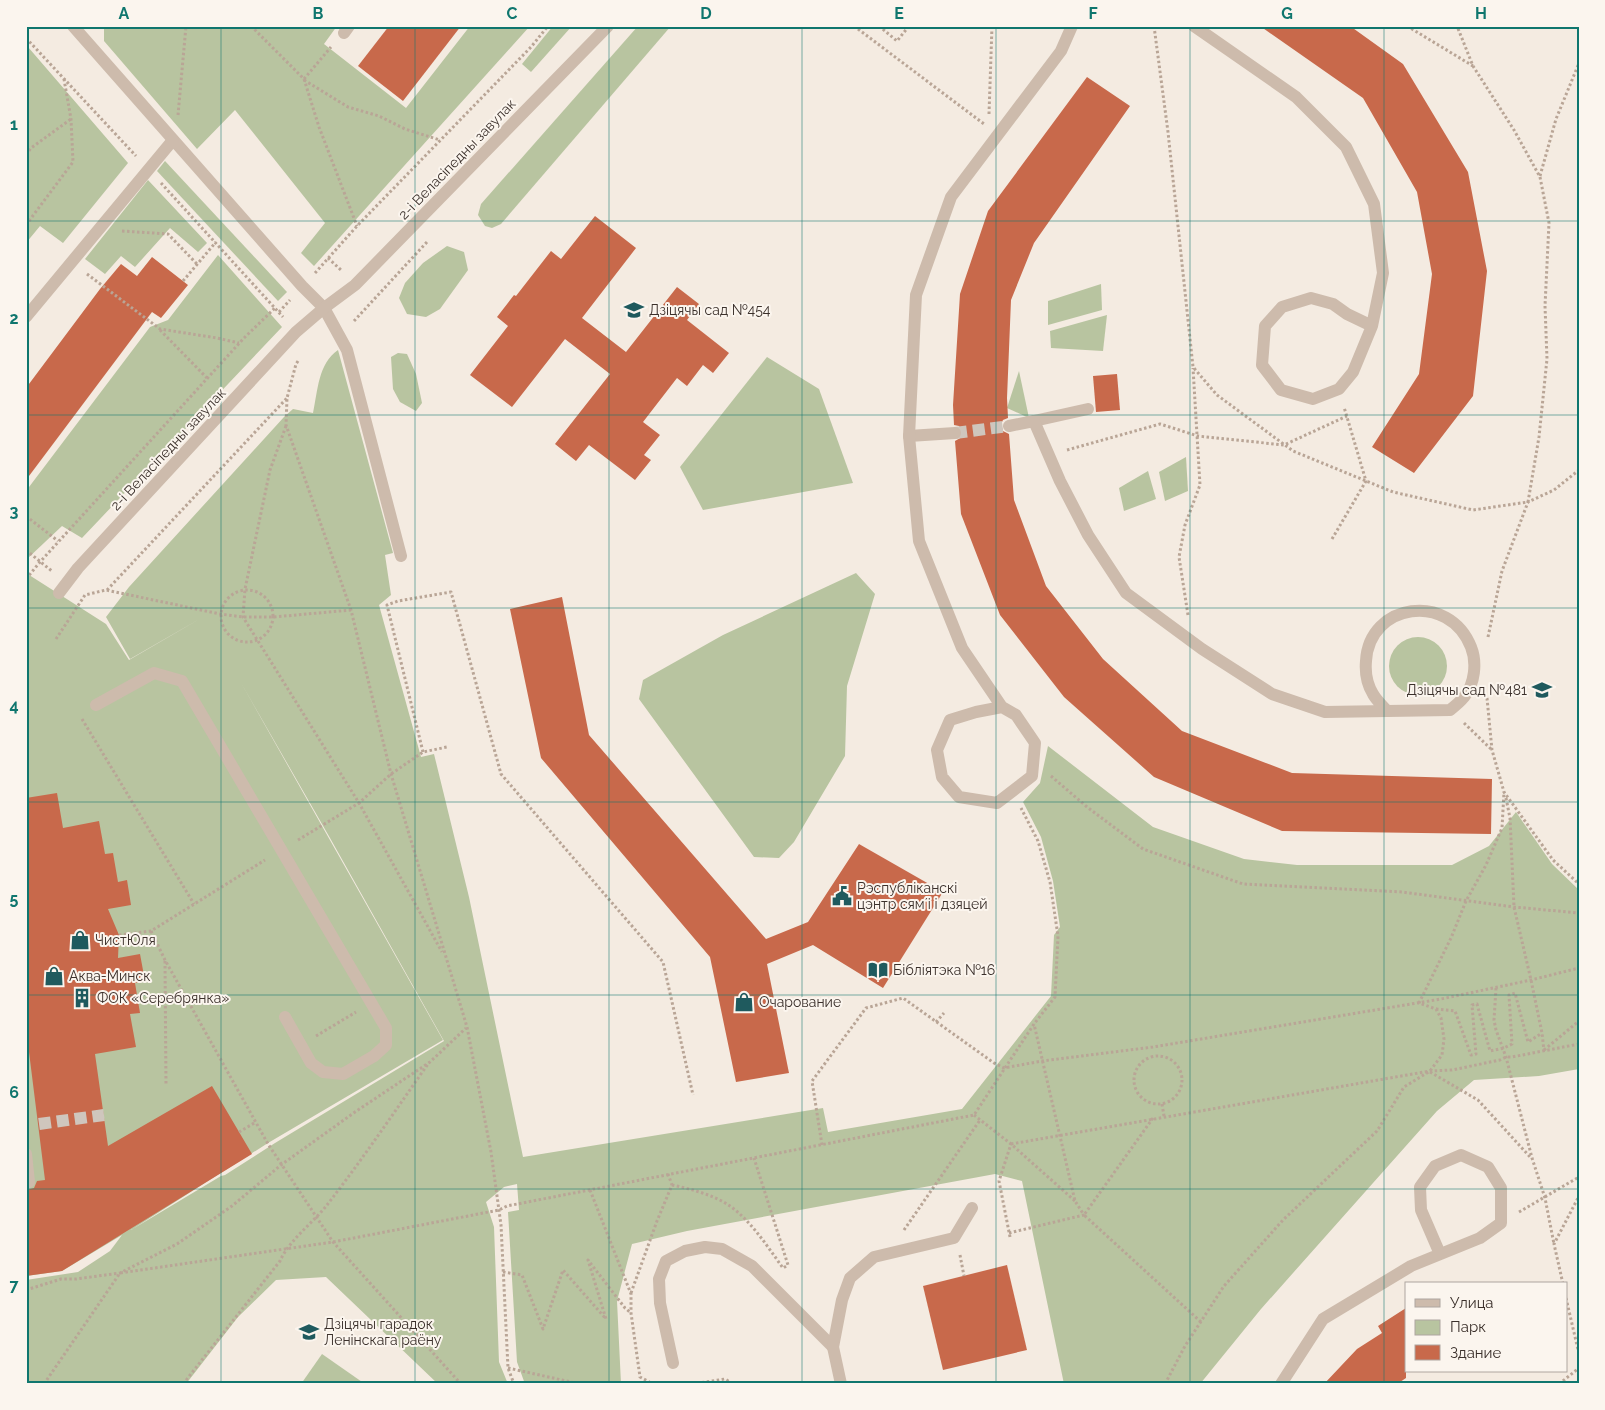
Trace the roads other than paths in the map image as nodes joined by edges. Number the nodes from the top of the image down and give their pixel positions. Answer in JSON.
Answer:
{"nodes":[{"id":1,"x":73,"y":26,"type":"edge"},
{"id":2,"x":608,"y":26,"type":"edge"},
{"id":3,"x":1072,"y":26,"type":"edge"},
{"id":4,"x":1194,"y":26,"type":"edge"},
{"id":5,"x":173,"y":140,"type":"junction"},
{"id":6,"x":324,"y":308,"type":"junction"},
{"id":7,"x":26,"y":317,"type":"edge"},
{"id":8,"x":1372,"y":326,"type":"junction"},
{"id":9,"x":1088,"y":409,"type":"dead end"},
{"id":10,"x":1034,"y":420,"type":"junction"},
{"id":11,"x":1009,"y":426,"type":"tunnel mouth"},
{"id":12,"x":955,"y":433,"type":"tunnel mouth"},
{"id":13,"x":909,"y":436,"type":"junction"},
{"id":14,"x":401,"y":556,"type":"dead end"},
{"id":15,"x":59,"y":593,"type":"dead end"},
{"id":16,"x":96,"y":705,"type":"dead end"},
{"id":17,"x":1002,"y":707,"type":"junction"},
{"id":18,"x":1388,"y":711,"type":"junction"},
{"id":19,"x":285,"y":1017,"type":"dead end"},
{"id":20,"x":26,"y":1154,"type":"edge"},
{"id":21,"x":29,"y":1182,"type":"dead end"},
{"id":22,"x":972,"y":1208,"type":"dead end"},
{"id":23,"x":1440,"y":1254,"type":"junction"},
{"id":24,"x":833,"y":1347,"type":"junction"},
{"id":25,"x":673,"y":1363,"type":"dead end"},
{"id":26,"x":842,"y":1384,"type":"edge"},
{"id":27,"x":1281,"y":1384,"type":"edge"}],
"edges":[{"from":1,"to":5,"type":"street"},
{"from":2,"to":6,"type":"street","name":"2-і Веласіпедны завулак"},
{"from":3,"to":13,"type":"street"},
{"from":4,"to":8,"type":"street"},
{"from":5,"to":6,"type":"street"},
{"from":5,"to":7,"type":"street"},
{"from":6,"to":14,"type":"street"},
{"from":6,"to":15,"type":"street","name":"2-і Веласіпедны завулак"},
{"from":8,"to":8,"type":"street"},
{"from":9,"to":10,"type":"street"},
{"from":10,"to":11,"type":"street"},
{"from":10,"to":18,"type":"street"},
{"from":12,"to":13,"type":"street"},
{"from":13,"to":17,"type":"street"},
{"from":16,"to":19,"type":"street"},
{"from":17,"to":17,"type":"street"},
{"from":18,"to":18,"type":"street"},
{"from":20,"to":21,"type":"street"},
{"from":22,"to":24,"type":"street"},
{"from":23,"to":23,"type":"street"},
{"from":23,"to":27,"type":"street"},
{"from":24,"to":25,"type":"street"},
{"from":24,"to":26,"type":"street"}]}
